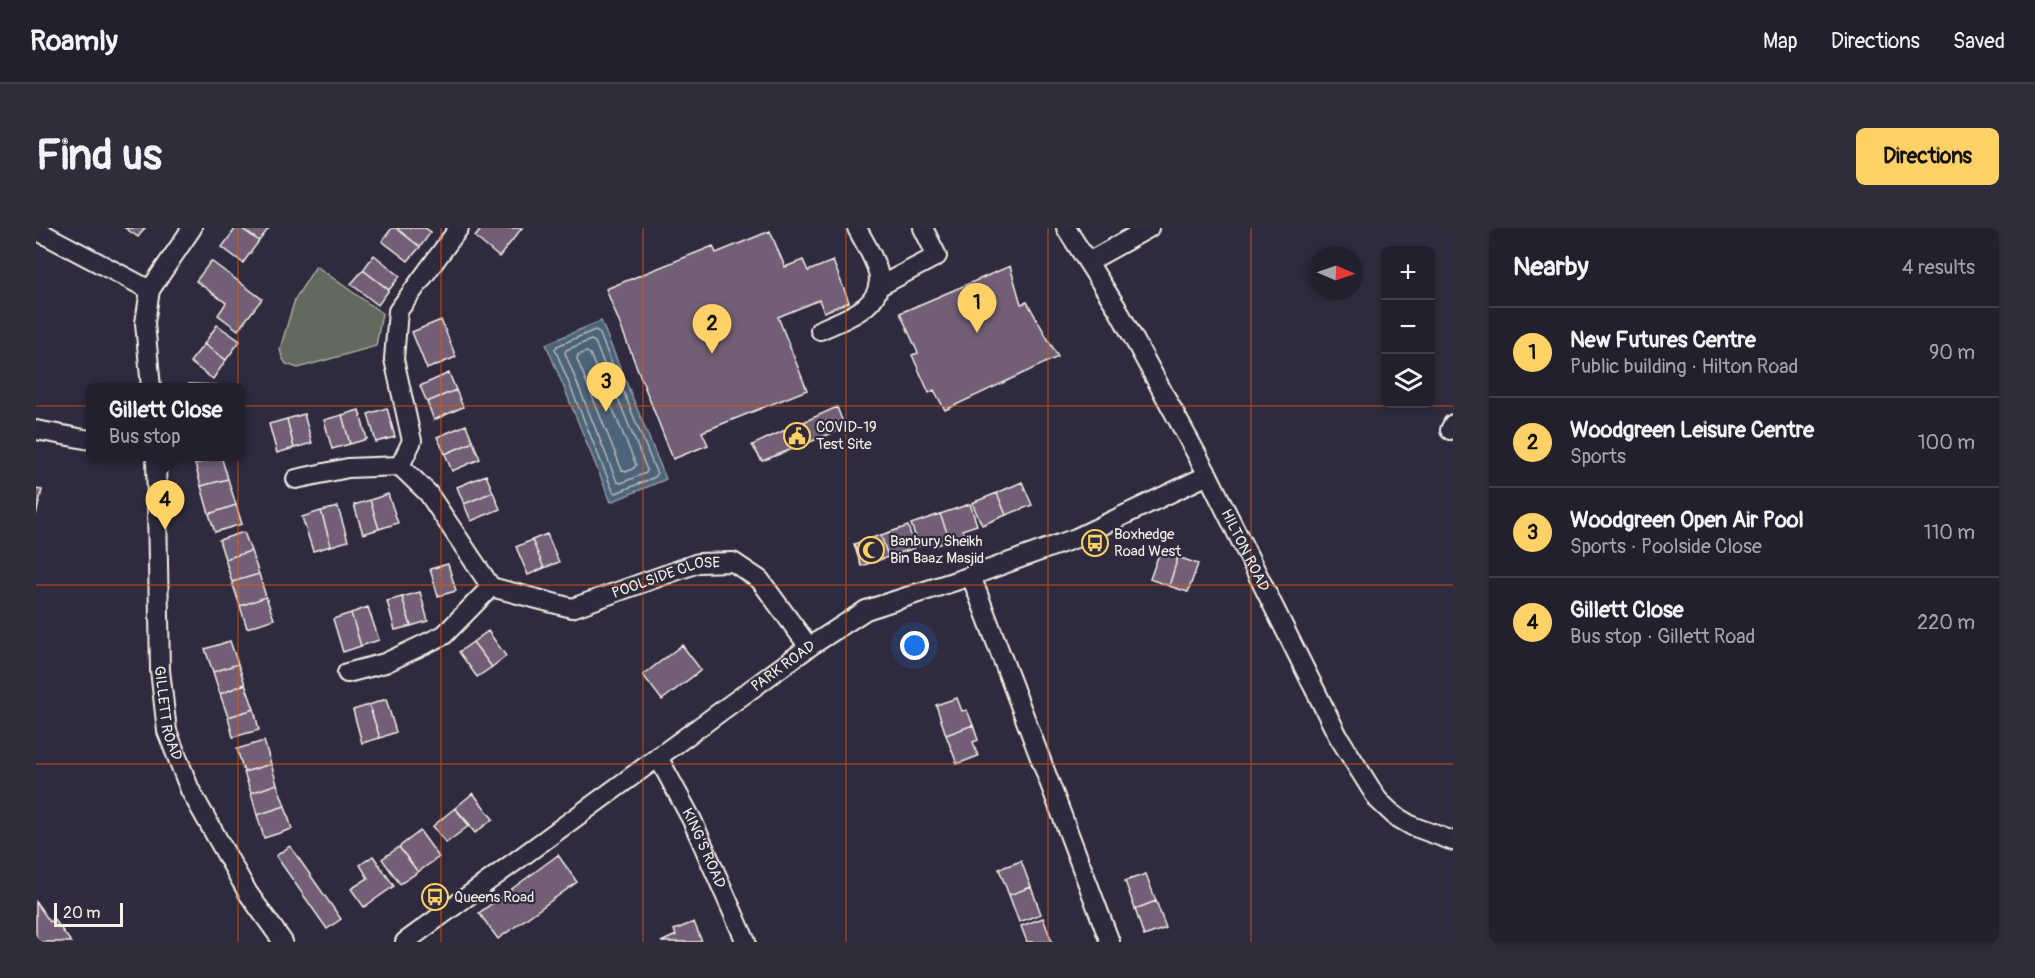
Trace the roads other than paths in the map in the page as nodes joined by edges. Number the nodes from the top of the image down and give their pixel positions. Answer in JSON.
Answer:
{"nodes":[{"id":1,"x":192,"y":228,"type":"edge"},
{"id":2,"x":459,"y":228,"type":"edge"},
{"id":3,"x":857,"y":228,"type":"edge"},
{"id":4,"x":923,"y":228,"type":"edge"},
{"id":5,"x":1066,"y":228,"type":"edge"},
{"id":6,"x":1149,"y":228,"type":"edge"},
{"id":7,"x":36,"y":231,"type":"edge"},
{"id":8,"x":1088,"y":262,"type":"junction"},
{"id":9,"x":878,"y":287,"type":"junction"},
{"id":10,"x":150,"y":290,"type":"junction"},
{"id":11,"x":820,"y":330,"type":"dead end"},
{"id":12,"x":151,"y":383,"type":"edge"},
{"id":13,"x":36,"y":430,"type":"edge"},
{"id":14,"x":86,"y":439,"type":"edge"},
{"id":15,"x":156,"y":461,"type":"edge"},
{"id":16,"x":400,"y":466,"type":"junction"},
{"id":17,"x":1208,"y":475,"type":"junction"},
{"id":18,"x":296,"y":479,"type":"dead end"},
{"id":19,"x":971,"y":576,"type":"junction"},
{"id":20,"x":491,"y":587,"type":"junction"},
{"id":21,"x":809,"y":647,"type":"junction"},
{"id":22,"x":347,"y":673,"type":"dead end"},
{"id":23,"x":658,"y":756,"type":"junction"},
{"id":24,"x":1453,"y":842,"type":"edge"},
{"id":25,"x":283,"y":942,"type":"edge"},
{"id":26,"x":405,"y":942,"type":"edge"},
{"id":27,"x":746,"y":942,"type":"edge"},
{"id":28,"x":1110,"y":942,"type":"edge"}],
"edges":[{"from":1,"to":10,"type":"street"},
{"from":2,"to":16,"type":"street"},
{"from":3,"to":9,"type":"street"},
{"from":4,"to":9,"type":"street"},
{"from":5,"to":8,"type":"street","name":"HILTON ROAD"},
{"from":6,"to":8,"type":"street"},
{"from":7,"to":10,"type":"street"},
{"from":8,"to":17,"type":"street","name":"HILTON ROAD"},
{"from":9,"to":11,"type":"street"},
{"from":10,"to":12,"type":"street"},
{"from":13,"to":14,"type":"street"},
{"from":15,"to":25,"type":"street","name":"GILLETT ROAD"},
{"from":16,"to":18,"type":"street"},
{"from":16,"to":20,"type":"street"},
{"from":17,"to":19,"type":"street","name":"PARK ROAD"},
{"from":17,"to":24,"type":"street","name":"HILTON ROAD"},
{"from":19,"to":21,"type":"street","name":"PARK ROAD"},
{"from":19,"to":28,"type":"street"},
{"from":20,"to":21,"type":"street","name":"POOLSIDE CLOSE"},
{"from":20,"to":22,"type":"street"},
{"from":21,"to":23,"type":"street","name":"PARK ROAD"},
{"from":23,"to":26,"type":"street","name":"PARK ROAD"},
{"from":23,"to":27,"type":"street","name":"KING'S ROAD"}]}
